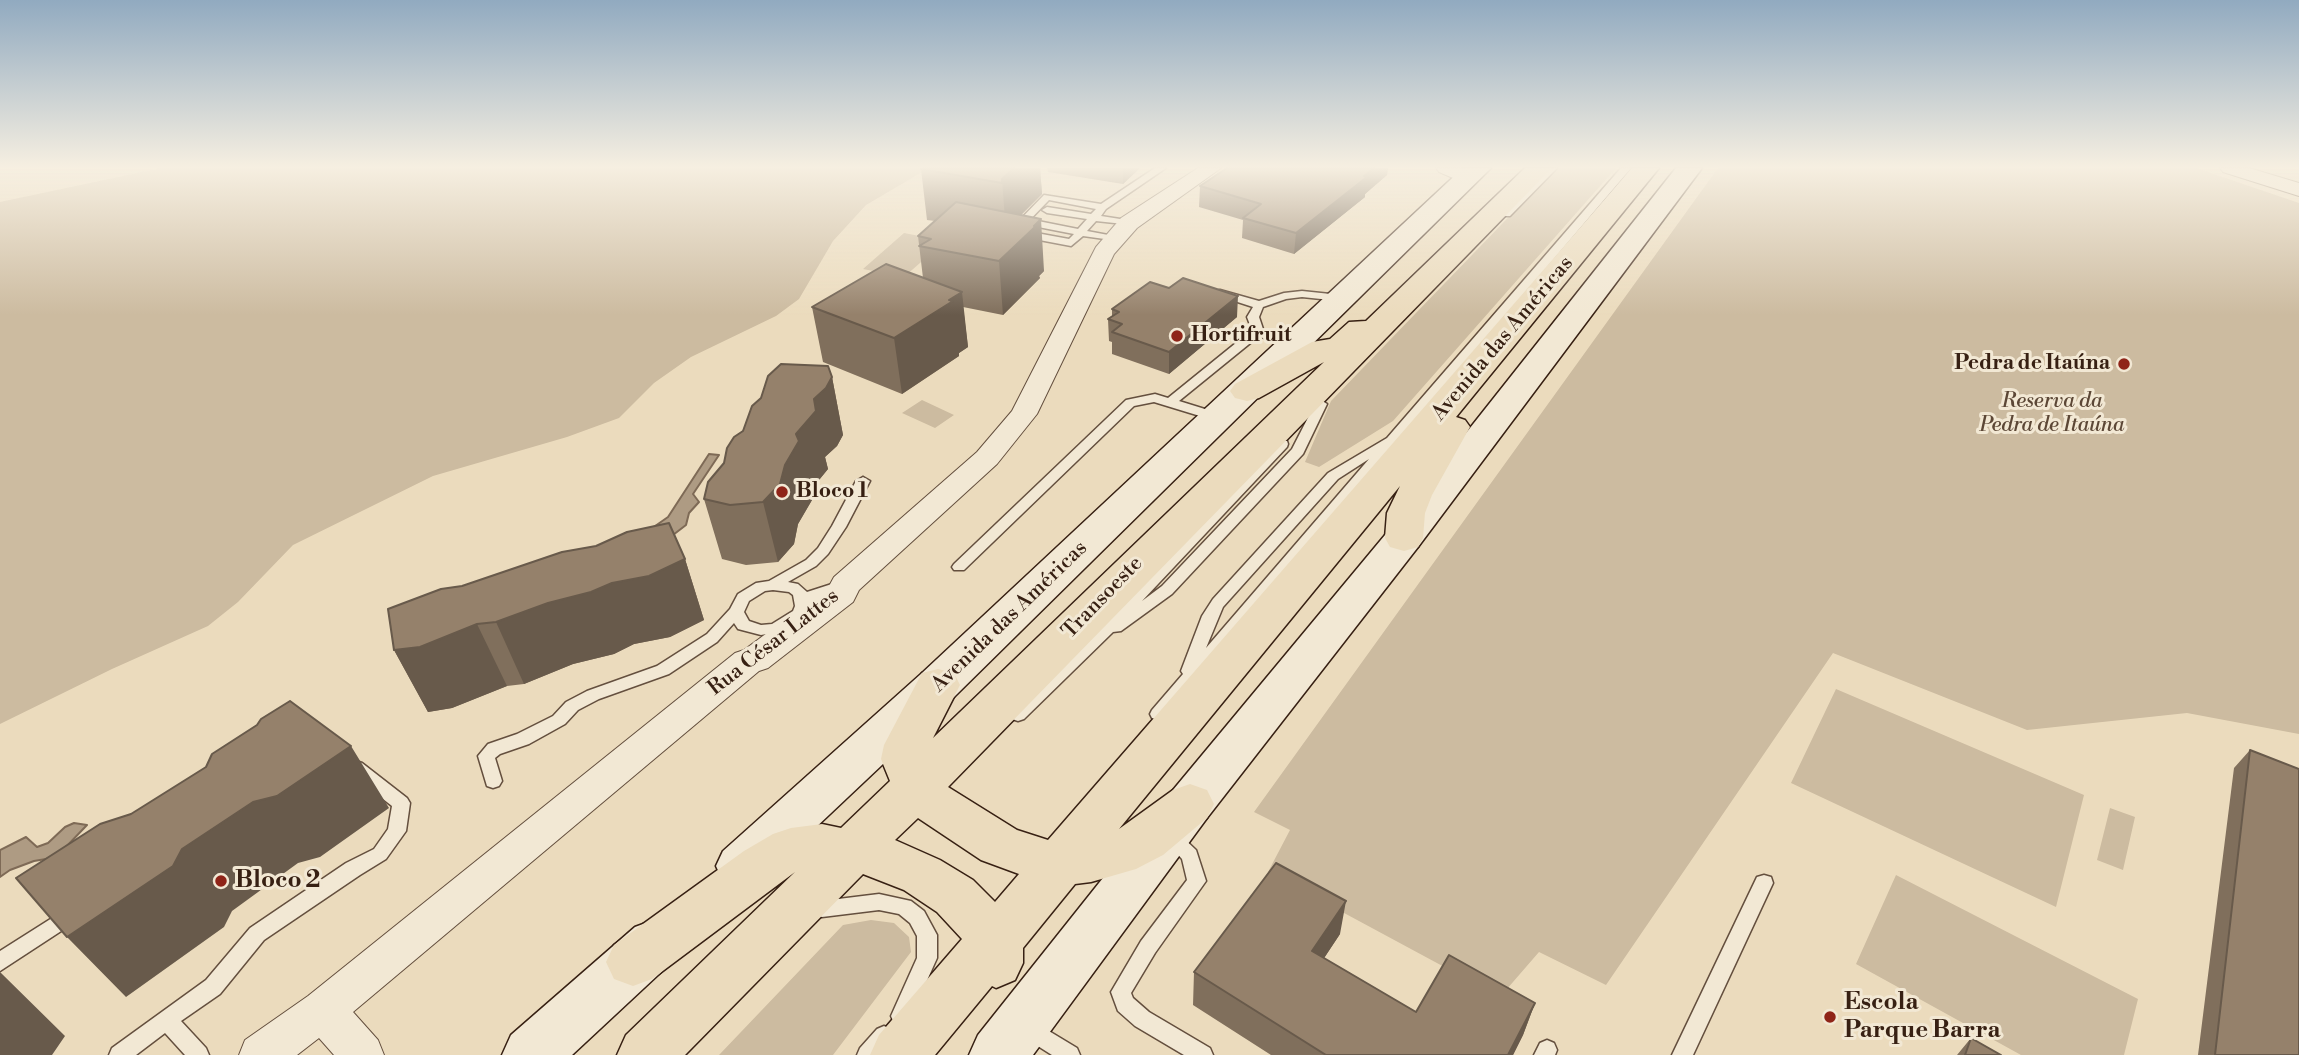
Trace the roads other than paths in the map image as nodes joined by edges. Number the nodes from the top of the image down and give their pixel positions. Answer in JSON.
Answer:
{"nodes":[{"id":1,"x":1027,"y":217,"type":"edge"},
{"id":2,"x":1088,"y":217,"type":"edge"},
{"id":3,"x":1100,"y":217,"type":"edge"},
{"id":4,"x":1114,"y":217,"type":"edge"},
{"id":5,"x":1117,"y":217,"type":"edge"},
{"id":6,"x":1418,"y":217,"type":"edge"},
{"id":7,"x":1490,"y":217,"type":"edge"},
{"id":8,"x":1504,"y":217,"type":"edge"},
{"id":9,"x":1584,"y":217,"type":"edge"},
{"id":10,"x":1605,"y":217,"type":"edge"},
{"id":11,"x":1651,"y":217,"type":"edge"},
{"id":12,"x":1110,"y":221,"type":"junction"},
{"id":13,"x":1033,"y":223,"type":"edge"},
{"id":14,"x":1081,"y":232,"type":"junction"},
{"id":15,"x":1206,"y":289,"type":"edge"},
{"id":16,"x":1340,"y":298,"type":"junction"},
{"id":17,"x":1408,"y":299,"type":"junction"},
{"id":18,"x":1259,"y":305,"type":"junction"},
{"id":19,"x":1258,"y":331,"type":"junction"},
{"id":20,"x":1499,"y":344,"type":"junction"},
{"id":21,"x":1290,"y":346,"type":"junction"},
{"id":22,"x":1369,"y":355,"type":"dead end"},
{"id":23,"x":1247,"y":391,"type":"junction"},
{"id":24,"x":1325,"y":399,"type":"dead end"},
{"id":25,"x":1172,"y":401,"type":"junction"},
{"id":26,"x":1217,"y":418,"type":"junction"},
{"id":27,"x":1399,"y":435,"type":"junction"},
{"id":28,"x":863,"y":481,"type":"dead end"},
{"id":29,"x":1404,"y":538,"type":"junction"},
{"id":30,"x":959,"y":567,"type":"dead end"},
{"id":31,"x":773,"y":585,"type":"junction"},
{"id":32,"x":845,"y":585,"type":"junction"},
{"id":33,"x":803,"y":599,"type":"junction"},
{"id":34,"x":736,"y":612,"type":"junction"},
{"id":35,"x":761,"y":630,"type":"junction"},
{"id":36,"x":747,"y":662,"type":"junction"},
{"id":37,"x":1185,"y":682,"type":"junction"},
{"id":38,"x":938,"y":685,"type":"junction"},
{"id":39,"x":1150,"y":723,"type":"dead end"},
{"id":40,"x":1008,"y":724,"type":"dead end"},
{"id":41,"x":346,"y":760,"type":"edge"},
{"id":42,"x":493,"y":781,"type":"dead end"},
{"id":43,"x":927,"y":796,"type":"junction"},
{"id":44,"x":1179,"y":819,"type":"junction"},
{"id":45,"x":1043,"y":858,"type":"junction"},
{"id":46,"x":864,"y":861,"type":"junction"},
{"id":47,"x":1764,"y":883,"type":"dead end"},
{"id":48,"x":89,"y":902,"type":"edge"},
{"id":49,"x":986,"y":928,"type":"junction"},
{"id":50,"x":0,"y":962,"type":"edge"},
{"id":51,"x":633,"y":962,"type":"junction"},
{"id":52,"x":944,"y":967,"type":"dead end"},
{"id":53,"x":323,"y":1010,"type":"junction"},
{"id":54,"x":166,"y":1020,"type":"junction"},
{"id":55,"x":900,"y":1035,"type":"edge"},
{"id":56,"x":1010,"y":1040,"type":"edge"},
{"id":57,"x":527,"y":1053,"type":"edge"},
{"id":58,"x":119,"y":1055,"type":"edge"},
{"id":59,"x":199,"y":1055,"type":"edge"},
{"id":60,"x":261,"y":1055,"type":"edge"},
{"id":61,"x":362,"y":1055,"type":"edge"},
{"id":62,"x":646,"y":1055,"type":"edge"},
{"id":63,"x":867,"y":1055,"type":"edge"},
{"id":64,"x":933,"y":1055,"type":"edge"},
{"id":65,"x":1070,"y":1055,"type":"edge"},
{"id":66,"x":1203,"y":1055,"type":"edge"},
{"id":67,"x":1682,"y":1055,"type":"edge"}],
"edges":[{"from":1,"to":14,"type":"lane"},
{"from":2,"to":12,"type":"lane"},
{"from":3,"to":12,"type":"lane"},
{"from":4,"to":12,"type":"lane"},
{"from":5,"to":12,"type":"street","name":"Rua César Lattes"},
{"from":6,"to":16,"type":"main road","name":"Avenida das Américas"},
{"from":7,"to":17,"type":"highway"},
{"from":8,"to":22,"type":"lane"},
{"from":9,"to":27,"type":"lane"},
{"from":10,"to":20,"type":"highway","name":"Avenida das Américas"},
{"from":11,"to":29,"type":"main road","name":"Avenida das Américas"},
{"from":12,"to":14,"type":"lane"},
{"from":12,"to":14,"type":"lane"},
{"from":12,"to":32,"type":"street","name":"Rua César Lattes"},
{"from":13,"to":14,"type":"lane"},
{"from":15,"to":18,"type":"lane"},
{"from":16,"to":18,"type":"lane"},
{"from":16,"to":21,"type":"main road","name":"Avenida das Américas"},
{"from":17,"to":23,"type":"highway"},
{"from":17,"to":43,"type":"highway"},
{"from":18,"to":19,"type":"lane"},
{"from":19,"to":21,"type":"lane"},
{"from":19,"to":25,"type":"lane"},
{"from":20,"to":29,"type":"highway"},
{"from":20,"to":45,"type":"highway","name":"Avenida das Américas"},
{"from":21,"to":23,"type":"main road","name":"Avenida das Américas"},
{"from":23,"to":26,"type":"main road","name":"Avenida das Américas"},
{"from":24,"to":40,"type":"lane","name":"Transoeste"},
{"from":25,"to":26,"type":"lane"},
{"from":25,"to":30,"type":"lane"},
{"from":26,"to":38,"type":"main road","name":"Avenida das Américas"},
{"from":27,"to":37,"type":"lane"},
{"from":27,"to":37,"type":"lane"},
{"from":28,"to":31,"type":"lane"},
{"from":29,"to":44,"type":"main road","name":"Avenida das Américas"},
{"from":31,"to":33,"type":"lane"},
{"from":31,"to":34,"type":"lane"},
{"from":32,"to":33,"type":"lane"},
{"from":32,"to":36,"type":"street","name":"Rua César Lattes"},
{"from":33,"to":35,"type":"lane"},
{"from":34,"to":35,"type":"lane"},
{"from":34,"to":42,"type":"lane"},
{"from":35,"to":36,"type":"lane"},
{"from":36,"to":53,"type":"street","name":"Rua César Lattes"},
{"from":37,"to":39,"type":"lane"},
{"from":38,"to":43,"type":"highway"},
{"from":38,"to":51,"type":"main road","name":"Avenida das Américas"},
{"from":41,"to":54,"type":"lane"},
{"from":43,"to":45,"type":"highway"},
{"from":43,"to":46,"type":"highway"},
{"from":44,"to":45,"type":"highway"},
{"from":44,"to":56,"type":"main road","name":"Avenida das Américas"},
{"from":44,"to":66,"type":"lane"},
{"from":45,"to":49,"type":"highway","name":"Avenida das Américas"},
{"from":46,"to":49,"type":"highway"},
{"from":46,"to":51,"type":"highway"},
{"from":46,"to":55,"type":"lane"},
{"from":46,"to":62,"type":"highway"},
{"from":47,"to":67,"type":"lane"},
{"from":48,"to":50,"type":"lane"},
{"from":49,"to":55,"type":"highway","name":"Avenida das Américas"},
{"from":49,"to":64,"type":"highway"},
{"from":51,"to":57,"type":"main road","name":"Avenida das Américas"},
{"from":52,"to":55,"type":"lane"},
{"from":53,"to":60,"type":"street","name":"Rua César Lattes"},
{"from":53,"to":61,"type":"street"},
{"from":54,"to":58,"type":"lane"},
{"from":54,"to":59,"type":"lane"},
{"from":55,"to":63,"type":"lane"},
{"from":56,"to":65,"type":"lane"}]}
